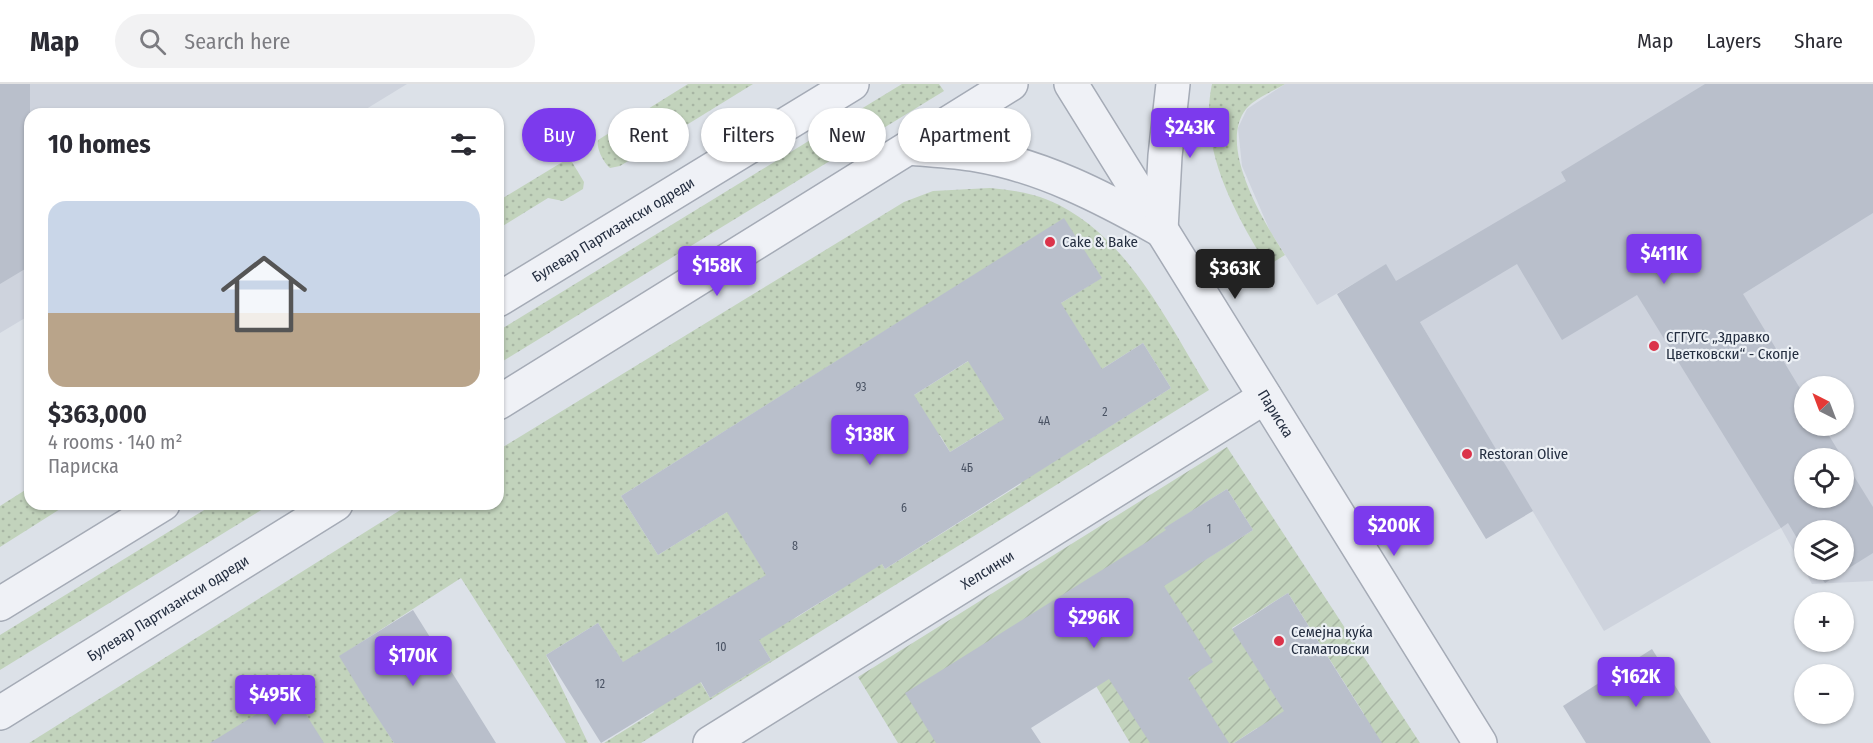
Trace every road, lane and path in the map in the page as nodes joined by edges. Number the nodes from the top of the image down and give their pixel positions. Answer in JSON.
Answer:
{"nodes":[{"id":1,"x":852,"y":84,"type":"edge"},
{"id":2,"x":1011,"y":84,"type":"edge"},
{"id":3,"x":1071,"y":84,"type":"edge"},
{"id":4,"x":1173,"y":84,"type":"edge"},
{"id":5,"x":973,"y":108,"type":"edge"},
{"id":6,"x":898,"y":155,"type":"edge"},
{"id":7,"x":1004,"y":162,"type":"edge"},
{"id":8,"x":1161,"y":230,"type":"junction"},
{"id":9,"x":504,"y":296,"type":"edge"},
{"id":10,"x":1265,"y":397,"type":"junction"},
{"id":11,"x":504,"y":399,"type":"edge"},
{"id":12,"x":154,"y":510,"type":"edge"},
{"id":13,"x":326,"y":510,"type":"edge"},
{"id":14,"x":0,"y":604,"type":"edge"},
{"id":15,"x":0,"y":713,"type":"edge"},
{"id":16,"x":710,"y":743,"type":"edge"},
{"id":17,"x":1480,"y":743,"type":"edge"}],
"edges":[{"from":1,"to":9,"type":"street","name":"Булевар Партизански одреди"},
{"from":2,"to":5,"type":"street"},
{"from":3,"to":8,"type":"street","name":"Париска"},
{"from":4,"to":8,"type":"street"},
{"from":6,"to":11,"type":"street"},
{"from":7,"to":8,"type":"street"},
{"from":8,"to":10,"type":"street","name":"Париска"},
{"from":10,"to":16,"type":"street","name":"Хелсинки"},
{"from":10,"to":17,"type":"street","name":"Париска"},
{"from":12,"to":14,"type":"street"},
{"from":13,"to":15,"type":"street","name":"Булевар Партизански одреди"}]}
